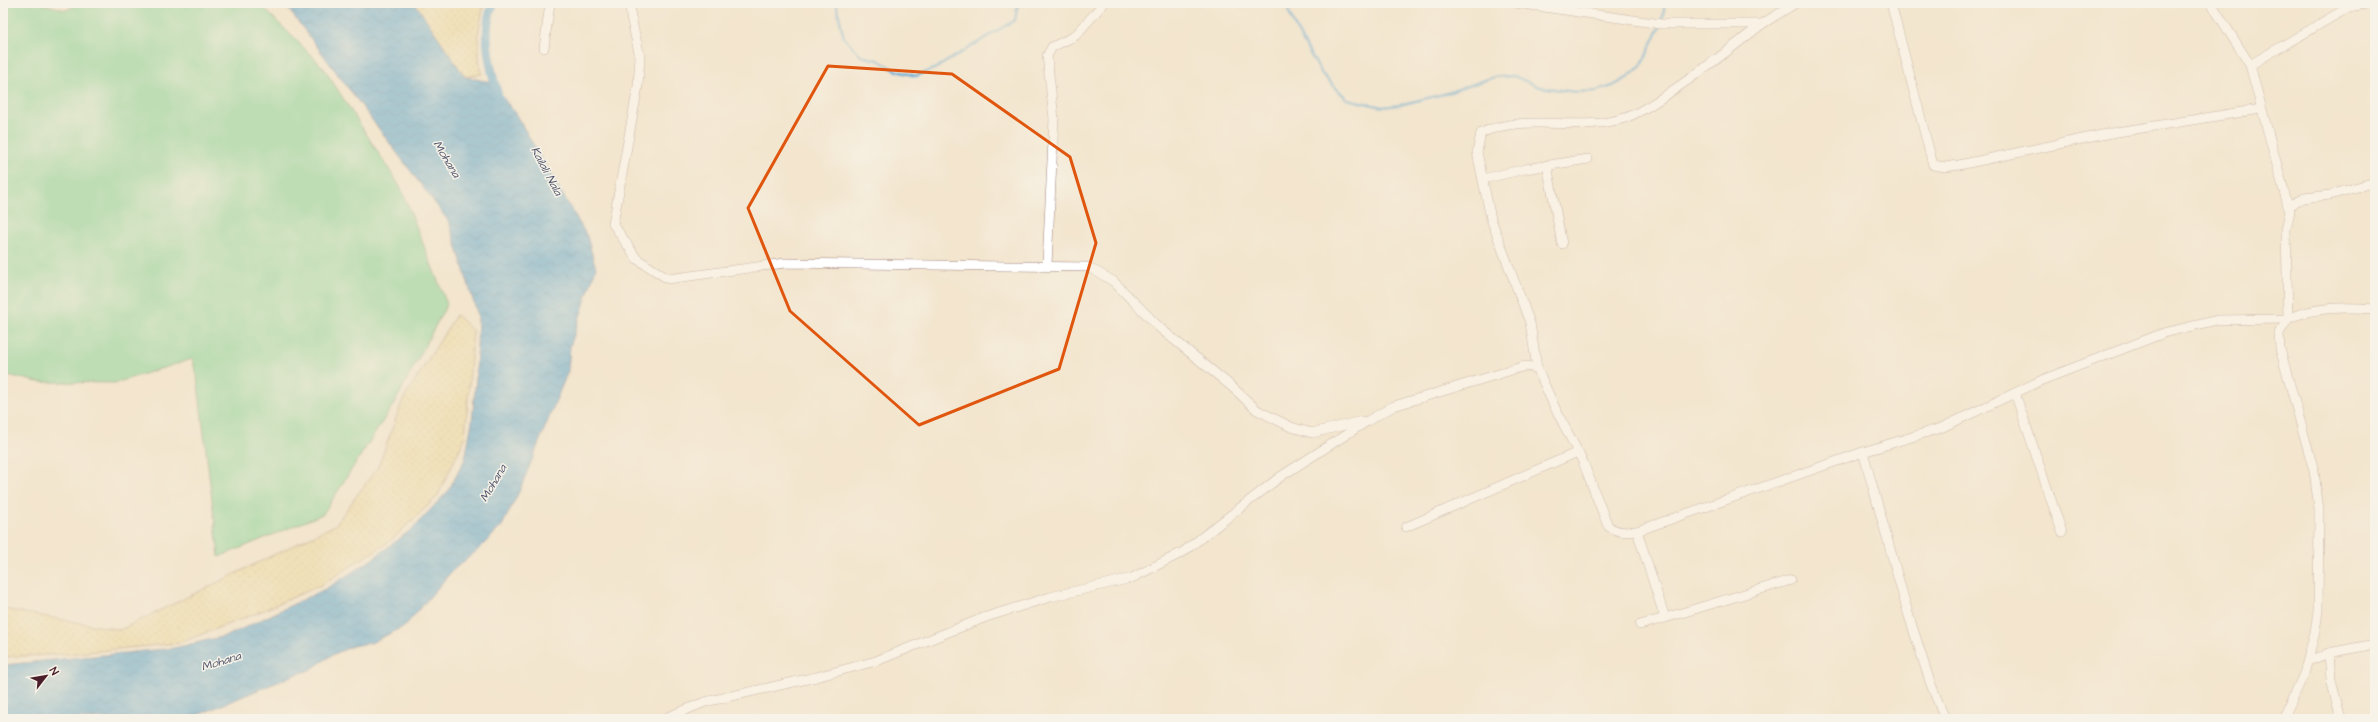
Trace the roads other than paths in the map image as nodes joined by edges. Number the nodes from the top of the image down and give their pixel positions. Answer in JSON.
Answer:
{"nodes":[{"id":1,"x":550,"y":3,"type":"edge"},
{"id":2,"x":630,"y":3,"type":"edge"},
{"id":3,"x":1104,"y":3,"type":"edge"},
{"id":4,"x":1516,"y":3,"type":"edge"},
{"id":5,"x":1796,"y":3,"type":"edge"},
{"id":6,"x":1891,"y":3,"type":"edge"},
{"id":7,"x":2212,"y":3,"type":"edge"},
{"id":8,"x":2371,"y":3,"type":"edge"},
{"id":9,"x":2348,"y":5,"type":"edge"},
{"id":10,"x":1762,"y":24,"type":"junction"},
{"id":11,"x":544,"y":48,"type":"dead end"},
{"id":12,"x":2250,"y":65,"type":"junction"},
{"id":13,"x":2261,"y":109,"type":"junction"},
{"id":14,"x":1588,"y":159,"type":"dead end"},
{"id":15,"x":1547,"y":165,"type":"junction"},
{"id":16,"x":1483,"y":179,"type":"junction"},
{"id":17,"x":2375,"y":182,"type":"edge"},
{"id":18,"x":2288,"y":206,"type":"junction"},
{"id":19,"x":1562,"y":244,"type":"dead end"},
{"id":20,"x":1047,"y":266,"type":"junction"},
{"id":21,"x":2375,"y":309,"type":"edge"},
{"id":22,"x":2288,"y":319,"type":"junction"},
{"id":23,"x":1537,"y":368,"type":"junction"},
{"id":24,"x":2016,"y":393,"type":"junction"},
{"id":25,"x":1369,"y":420,"type":"junction"},
{"id":26,"x":1578,"y":452,"type":"junction"},
{"id":27,"x":1863,"y":452,"type":"junction"},
{"id":28,"x":1406,"y":527,"type":"dead end"},
{"id":29,"x":1637,"y":531,"type":"junction"},
{"id":30,"x":2062,"y":532,"type":"dead end"},
{"id":31,"x":1791,"y":580,"type":"dead end"},
{"id":32,"x":1666,"y":618,"type":"junction"},
{"id":33,"x":1640,"y":625,"type":"dead end"},
{"id":34,"x":2375,"y":644,"type":"edge"},
{"id":35,"x":2329,"y":653,"type":"junction"},
{"id":36,"x":2308,"y":661,"type":"junction"},
{"id":37,"x":663,"y":719,"type":"edge"},
{"id":38,"x":1945,"y":719,"type":"edge"},
{"id":39,"x":2283,"y":719,"type":"edge"},
{"id":40,"x":2341,"y":719,"type":"edge"}],
"edges":[{"from":1,"to":11,"type":"street"},
{"from":2,"to":20,"type":"street"},
{"from":3,"to":20,"type":"street"},
{"from":4,"to":10,"type":"street"},
{"from":5,"to":10,"type":"street"},
{"from":6,"to":13,"type":"street"},
{"from":7,"to":12,"type":"street"},
{"from":8,"to":9,"type":"street"},
{"from":9,"to":12,"type":"street"},
{"from":10,"to":16,"type":"street"},
{"from":12,"to":13,"type":"street"},
{"from":13,"to":18,"type":"street"},
{"from":14,"to":15,"type":"street"},
{"from":15,"to":16,"type":"street"},
{"from":15,"to":19,"type":"street"},
{"from":16,"to":23,"type":"street"},
{"from":17,"to":18,"type":"street"},
{"from":18,"to":22,"type":"street"},
{"from":20,"to":25,"type":"street"},
{"from":21,"to":22,"type":"street"},
{"from":22,"to":24,"type":"street"},
{"from":22,"to":36,"type":"street"},
{"from":23,"to":25,"type":"street"},
{"from":23,"to":26,"type":"street"},
{"from":24,"to":27,"type":"street"},
{"from":24,"to":30,"type":"street"},
{"from":25,"to":37,"type":"street"},
{"from":26,"to":28,"type":"street"},
{"from":26,"to":29,"type":"street"},
{"from":27,"to":29,"type":"street"},
{"from":27,"to":38,"type":"street"},
{"from":29,"to":32,"type":"street"},
{"from":31,"to":32,"type":"street"},
{"from":32,"to":33,"type":"street"},
{"from":34,"to":35,"type":"street"},
{"from":35,"to":36,"type":"street"},
{"from":35,"to":40,"type":"street"},
{"from":36,"to":39,"type":"street"}]}
